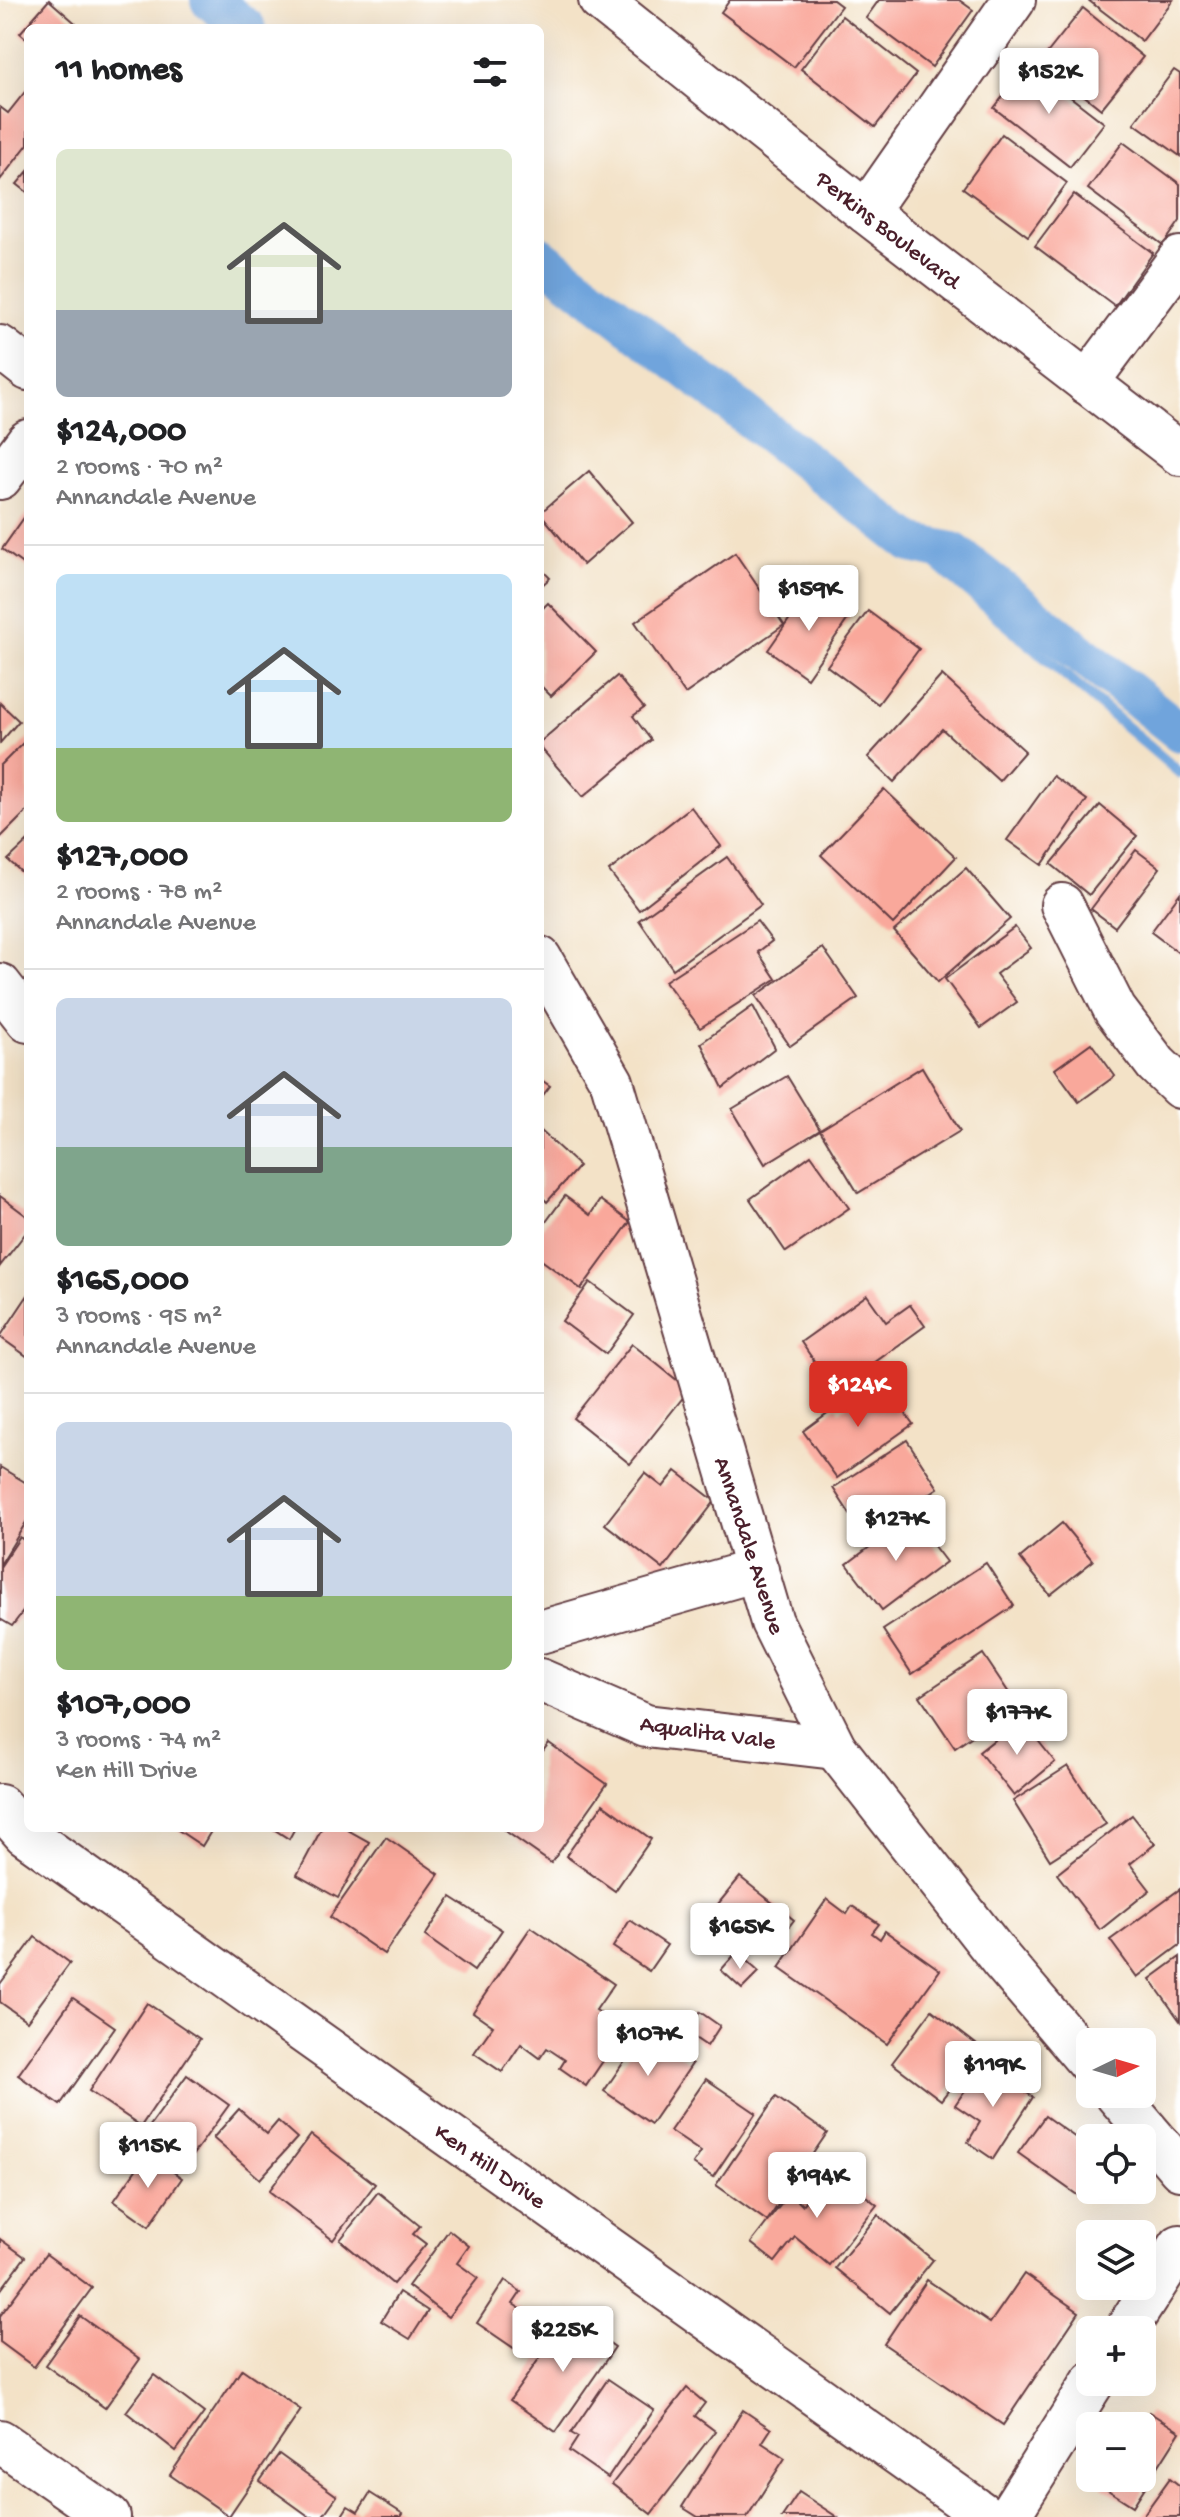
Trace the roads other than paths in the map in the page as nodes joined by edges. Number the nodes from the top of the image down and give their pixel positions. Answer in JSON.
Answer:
{"nodes":[{"id":1,"x":1014,"y":0,"type":"edge"},
{"id":2,"x":624,"y":7,"type":"edge"},
{"id":3,"x":866,"y":212,"type":"junction"},
{"id":4,"x":1180,"y":258,"type":"edge"},
{"id":5,"x":0,"y":347,"type":"edge"},
{"id":6,"x":24,"y":366,"type":"edge"},
{"id":7,"x":1087,"y":383,"type":"junction"},
{"id":8,"x":24,"y":446,"type":"edge"},
{"id":9,"x":1180,"y":454,"type":"edge"},
{"id":10,"x":0,"y":478,"type":"edge"},
{"id":11,"x":1062,"y":905,"type":"dead end"},
{"id":12,"x":544,"y":965,"type":"edge"},
{"id":13,"x":0,"y":985,"type":"edge"},
{"id":14,"x":24,"y":1016,"type":"edge"},
{"id":15,"x":1180,"y":1087,"type":"edge"},
{"id":16,"x":757,"y":1570,"type":"junction"},
{"id":17,"x":544,"y":1631,"type":"edge"},
{"id":18,"x":544,"y":1682,"type":"edge"},
{"id":19,"x":835,"y":1748,"type":"junction"},
{"id":20,"x":0,"y":1806,"type":"edge"},
{"id":21,"x":1076,"y":2048,"type":"edge"},
{"id":22,"x":1128,"y":2108,"type":"edge"},
{"id":23,"x":1180,"y":2169,"type":"edge"},
{"id":24,"x":1180,"y":2246,"type":"edge"},
{"id":25,"x":1135,"y":2316,"type":"edge"},
{"id":26,"x":1084,"y":2396,"type":"edge"},
{"id":27,"x":0,"y":2441,"type":"edge"},
{"id":28,"x":109,"y":2517,"type":"edge"},
{"id":29,"x":987,"y":2517,"type":"edge"},
{"id":30,"x":1008,"y":2517,"type":"edge"}],
"edges":[{"from":1,"to":3,"type":"street"},
{"from":2,"to":3,"type":"street","name":"Perkins Boulevard"},
{"from":3,"to":7,"type":"street","name":"Perkins Boulevard"},
{"from":4,"to":7,"type":"street"},
{"from":5,"to":6,"type":"street"},
{"from":7,"to":9,"type":"street","name":"Perkins Boulevard"},
{"from":8,"to":10,"type":"street"},
{"from":11,"to":15,"type":"street"},
{"from":12,"to":16,"type":"street","name":"Annandale Avenue"},
{"from":13,"to":14,"type":"street"},
{"from":16,"to":17,"type":"street"},
{"from":16,"to":19,"type":"street","name":"Annandale Avenue"},
{"from":18,"to":19,"type":"street","name":"Aqualita Vale"},
{"from":19,"to":21,"type":"street","name":"Annandale Avenue"},
{"from":20,"to":29,"type":"street","name":"Ken Hill Drive"},
{"from":22,"to":23,"type":"street"},
{"from":24,"to":25,"type":"street"},
{"from":26,"to":30,"type":"street"},
{"from":27,"to":28,"type":"street"}]}
